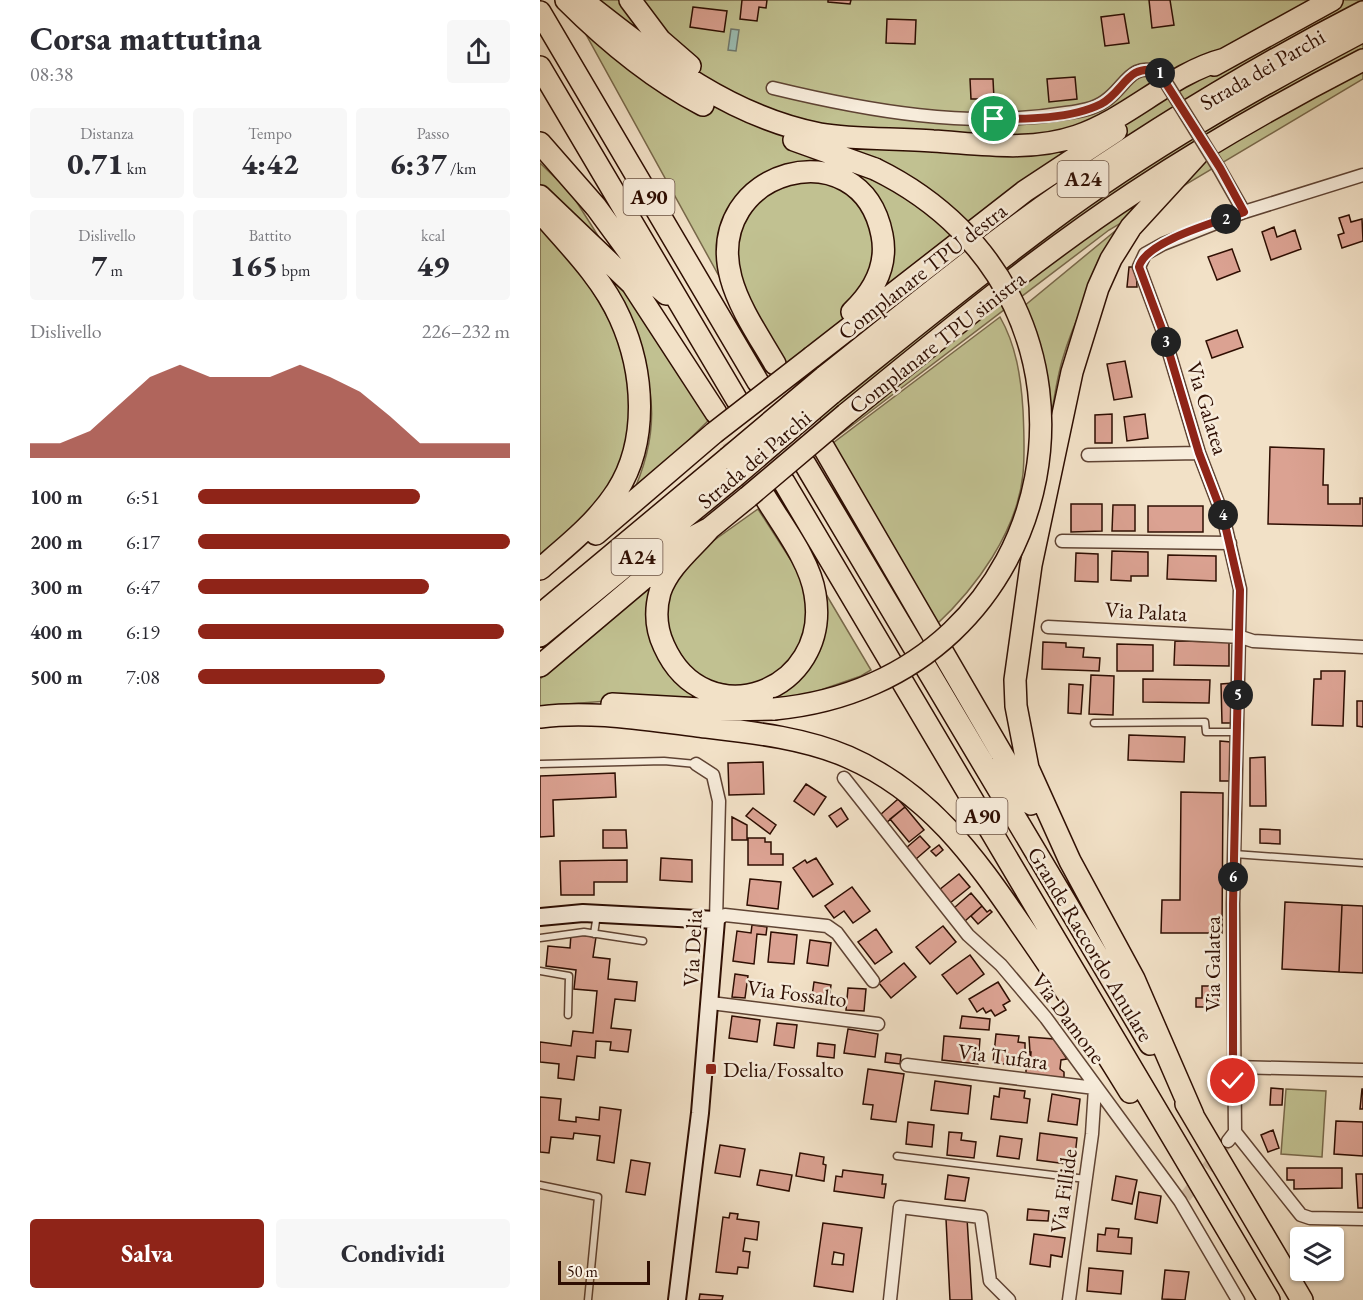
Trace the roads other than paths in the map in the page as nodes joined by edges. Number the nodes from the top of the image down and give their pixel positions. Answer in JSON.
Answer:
{"nodes":[{"id":1,"x":566,"y":0,"type":"edge"},
{"id":2,"x":582,"y":0,"type":"edge"},
{"id":3,"x":630,"y":0,"type":"edge"},
{"id":4,"x":1332,"y":0,"type":"edge"},
{"id":5,"x":540,"y":12,"type":"edge"},
{"id":6,"x":1363,"y":12,"type":"edge"},
{"id":7,"x":1363,"y":31,"type":"edge"},
{"id":8,"x":1225,"y":58,"type":"junction"},
{"id":9,"x":1363,"y":60,"type":"edge"},
{"id":10,"x":540,"y":67,"type":"edge"},
{"id":11,"x":773,"y":88,"type":"dead end"},
{"id":12,"x":883,"y":137,"type":"junction"},
{"id":13,"x":540,"y":143,"type":"edge"},
{"id":14,"x":1198,"y":154,"type":"junction"},
{"id":15,"x":1363,"y":175,"type":"edge"},
{"id":16,"x":540,"y":196,"type":"edge"},
{"id":17,"x":540,"y":212,"type":"edge"},
{"id":18,"x":1244,"y":212,"type":"junction"},
{"id":19,"x":680,"y":304,"type":"junction"},
{"id":20,"x":818,"y":352,"type":"junction"},
{"id":21,"x":775,"y":364,"type":"tunnel mouth"},
{"id":22,"x":758,"y":382,"type":"tunnel mouth"},
{"id":23,"x":827,"y":386,"type":"junction"},
{"id":24,"x":737,"y":400,"type":"tunnel mouth"},
{"id":25,"x":715,"y":423,"type":"junction"},
{"id":26,"x":824,"y":448,"type":"tunnel mouth"},
{"id":27,"x":1199,"y":453,"type":"junction"},
{"id":28,"x":1088,"y":455,"type":"dead end"},
{"id":29,"x":805,"y":464,"type":"tunnel mouth"},
{"id":30,"x":731,"y":467,"type":"junction"},
{"id":31,"x":784,"y":482,"type":"tunnel mouth"},
{"id":32,"x":757,"y":497,"type":"junction"},
{"id":33,"x":710,"y":528,"type":"junction"},
{"id":34,"x":1062,"y":542,"type":"dead end"},
{"id":35,"x":1230,"y":543,"type":"junction"},
{"id":36,"x":540,"y":569,"type":"edge"},
{"id":37,"x":540,"y":579,"type":"edge"},
{"id":38,"x":540,"y":615,"type":"edge"},
{"id":39,"x":1048,"y":627,"type":"dead end"},
{"id":40,"x":540,"y":636,"type":"edge"},
{"id":41,"x":1241,"y":637,"type":"junction"},
{"id":42,"x":1363,"y":647,"type":"edge"},
{"id":43,"x":540,"y":666,"type":"edge"},
{"id":44,"x":540,"y":710,"type":"edge"},
{"id":45,"x":540,"y":717,"type":"edge"},
{"id":46,"x":1094,"y":723,"type":"dead end"},
{"id":47,"x":1236,"y":732,"type":"junction"},
{"id":48,"x":540,"y":764,"type":"edge"},
{"id":49,"x":696,"y":764,"type":"joint"},
{"id":50,"x":844,"y":778,"type":"dead end"},
{"id":51,"x":1234,"y":854,"type":"junction"},
{"id":52,"x":1070,"y":861,"type":"junction"},
{"id":53,"x":1363,"y":863,"type":"edge"},
{"id":54,"x":597,"y":914,"type":"junction"},
{"id":55,"x":540,"y":917,"type":"edge"},
{"id":56,"x":716,"y":920,"type":"junction"},
{"id":57,"x":594,"y":934,"type":"junction"},
{"id":58,"x":540,"y":938,"type":"edge"},
{"id":59,"x":643,"y":941,"type":"dead end"},
{"id":60,"x":540,"y":971,"type":"edge"},
{"id":61,"x":873,"y":981,"type":"dead end"},
{"id":62,"x":711,"y":1003,"type":"junction"},
{"id":63,"x":568,"y":1015,"type":"dead end"},
{"id":64,"x":878,"y":1024,"type":"dead end"},
{"id":65,"x":907,"y":1065,"type":"dead end"},
{"id":66,"x":1233,"y":1066,"type":"junction"},
{"id":67,"x":1363,"y":1070,"type":"edge"},
{"id":68,"x":1095,"y":1088,"type":"junction"},
{"id":69,"x":1193,"y":1115,"type":"junction"},
{"id":70,"x":1182,"y":1150,"type":"junction"},
{"id":71,"x":897,"y":1156,"type":"dead end"},
{"id":72,"x":1086,"y":1179,"type":"junction"},
{"id":73,"x":540,"y":1185,"type":"edge"},
{"id":74,"x":1363,"y":1219,"type":"edge"},
{"id":75,"x":588,"y":1300,"type":"edge"},
{"id":76,"x":677,"y":1300,"type":"edge"},
{"id":77,"x":890,"y":1300,"type":"edge"},
{"id":78,"x":1009,"y":1300,"type":"edge"},
{"id":79,"x":1070,"y":1300,"type":"edge"},
{"id":80,"x":1238,"y":1300,"type":"edge"},
{"id":81,"x":1269,"y":1300,"type":"edge"},
{"id":82,"x":1302,"y":1300,"type":"edge"}],
"edges":[{"from":1,"to":44,"type":"highway","bridge":true},
{"from":2,"to":12,"type":"highway"},
{"from":3,"to":12,"type":"highway"},
{"from":4,"to":8,"type":"highway","name":"Complanare TPU destra"},
{"from":5,"to":22,"type":"highway","number":"A90"},
{"from":6,"to":23,"type":"highway","name":"Strada dei Parchi","number":"A24"},
{"from":7,"to":23,"type":"highway","name":"Strada dei Parchi","number":"A24"},
{"from":8,"to":12,"type":"highway"},
{"from":8,"to":20,"type":"highway","name":"Complanare TPU destra"},
{"from":9,"to":14,"type":"highway","name":"Complanare TPU sinistra"},
{"from":10,"to":19,"type":"highway","number":"A90"},
{"from":11,"to":18,"type":"street","bridge":true},
{"from":13,"to":19,"type":"highway"},
{"from":14,"to":32,"type":"highway","name":"Complanare TPU sinistra","bridge":true},
{"from":14,"to":52,"type":"highway"},
{"from":15,"to":18,"type":"street","name":"Via Galatea"},
{"from":16,"to":25,"type":"highway"},
{"from":17,"to":36,"type":"highway"},
{"from":18,"to":27,"type":"street","name":"Via Galatea"},
{"from":19,"to":24,"type":"highway","number":"A90"},
{"from":20,"to":21,"type":"highway"},
{"from":20,"to":25,"type":"highway","name":"Complanare TPU destra","bridge":true},
{"from":23,"to":30,"type":"highway","name":"Strada dei Parchi","number":"A24","bridge":true},
{"from":25,"to":37,"type":"highway","name":"Complanare TPU destra"},
{"from":26,"to":52,"type":"highway"},
{"from":27,"to":28,"type":"street"},
{"from":27,"to":35,"type":"street","name":"Via Galatea"},
{"from":29,"to":69,"type":"highway","name":"Grande Raccordo Anulare","number":"A90"},
{"from":30,"to":38,"type":"highway","name":"Strada dei Parchi","number":"A24"},
{"from":30,"to":40,"type":"highway","name":"Strada dei Parchi","number":"A24"},
{"from":31,"to":70,"type":"highway","name":"Grande Raccordo Anulare","number":"A90"},
{"from":32,"to":33,"type":"highway","name":"Complanare TPU sinistra"},
{"from":32,"to":33,"type":"highway"},
{"from":33,"to":43,"type":"highway","name":"Complanare TPU sinistra"},
{"from":34,"to":35,"type":"street"},
{"from":35,"to":41,"type":"street","name":"Via Galatea"},
{"from":39,"to":41,"type":"street","name":"Via Palata"},
{"from":41,"to":42,"type":"street","name":"Via Palata"},
{"from":41,"to":47,"type":"street","name":"Via Galatea"},
{"from":45,"to":70,"type":"highway"},
{"from":46,"to":47,"type":"lane"},
{"from":47,"to":51,"type":"street","name":"Via Galatea"},
{"from":48,"to":49,"type":"lane","name":"Via Delia"},
{"from":49,"to":56,"type":"street","name":"Via Delia"},
{"from":50,"to":68,"type":"street","name":"Via Damone"},
{"from":51,"to":53,"type":"lane"},
{"from":51,"to":66,"type":"street","name":"Via Galatea"},
{"from":52,"to":69,"type":"highway"},
{"from":54,"to":55,"type":"street"},
{"from":54,"to":56,"type":"street"},
{"from":54,"to":57,"type":"lane"},
{"from":56,"to":61,"type":"street"},
{"from":56,"to":62,"type":"street","name":"Via Delia"},
{"from":57,"to":58,"type":"lane"},
{"from":57,"to":59,"type":"lane"},
{"from":60,"to":63,"type":"lane"},
{"from":62,"to":64,"type":"street","name":"Via Fossalto"},
{"from":62,"to":76,"type":"street","name":"Via Delia"},
{"from":65,"to":68,"type":"street","name":"Via Tufara"},
{"from":66,"to":67,"type":"street"},
{"from":66,"to":74,"type":"street","name":"Via Galatea"},
{"from":68,"to":72,"type":"street","name":"Via Fillide"},
{"from":68,"to":80,"type":"street","name":"Via Damone"},
{"from":69,"to":82,"type":"highway","name":"Grande Raccordo Anulare","number":"A90"},
{"from":70,"to":81,"type":"highway","name":"Grande Raccordo Anulare","number":"A90"},
{"from":71,"to":72,"type":"lane"},
{"from":72,"to":79,"type":"street","name":"Via Fillide"},
{"from":73,"to":75,"type":"lane"},
{"from":77,"to":78,"type":"street"}]}
